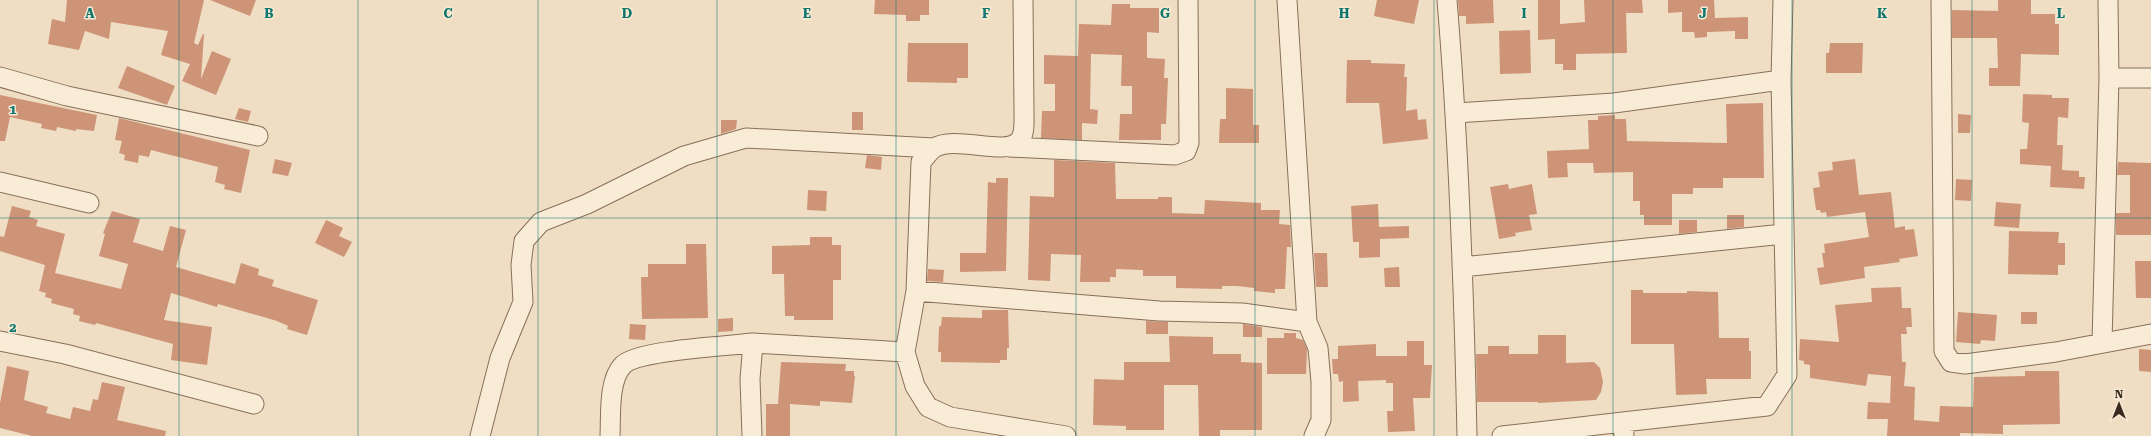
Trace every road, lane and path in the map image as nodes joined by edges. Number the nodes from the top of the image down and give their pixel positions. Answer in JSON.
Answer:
{"nodes":[{"id":1,"x":1023,"y":0,"type":"edge"},
{"id":2,"x":1188,"y":0,"type":"edge"},
{"id":3,"x":1287,"y":0,"type":"edge"},
{"id":4,"x":1447,"y":0,"type":"edge"},
{"id":5,"x":1783,"y":0,"type":"edge"},
{"id":6,"x":1941,"y":0,"type":"edge"},
{"id":7,"x":2108,"y":0,"type":"edge"},
{"id":8,"x":0,"y":77,"type":"edge"},
{"id":9,"x":2109,"y":78,"type":"junction"},
{"id":10,"x":2151,"y":78,"type":"edge"},
{"id":11,"x":1781,"y":80,"type":"junction"},
{"id":12,"x":1456,"y":113,"type":"junction"},
{"id":13,"x":258,"y":136,"type":"dead end"},
{"id":14,"x":1009,"y":147,"type":"junction"},
{"id":15,"x":934,"y":148,"type":"junction"},
{"id":16,"x":0,"y":182,"type":"edge"},
{"id":17,"x":89,"y":203,"type":"dead end"},
{"id":18,"x":1784,"y":234,"type":"junction"},
{"id":19,"x":1462,"y":267,"type":"junction"},
{"id":20,"x":916,"y":291,"type":"junction"},
{"id":21,"x":1307,"y":322,"type":"junction"},
{"id":22,"x":2151,"y":334,"type":"edge"},
{"id":23,"x":0,"y":341,"type":"edge"},
{"id":24,"x":2102,"y":342,"type":"junction"},
{"id":25,"x":753,"y":343,"type":"junction"},
{"id":26,"x":905,"y":352,"type":"junction"},
{"id":27,"x":254,"y":404,"type":"dead end"},
{"id":28,"x":1623,"y":429,"type":"edge"},
{"id":29,"x":480,"y":436,"type":"edge"},
{"id":30,"x":610,"y":436,"type":"edge"},
{"id":31,"x":752,"y":436,"type":"edge"},
{"id":32,"x":1066,"y":436,"type":"edge"},
{"id":33,"x":1314,"y":436,"type":"edge"},
{"id":34,"x":1467,"y":436,"type":"edge"},
{"id":35,"x":1502,"y":436,"type":"edge"}],
"edges":[{"from":1,"to":14,"type":"street"},
{"from":2,"to":14,"type":"street"},
{"from":3,"to":21,"type":"street"},
{"from":4,"to":12,"type":"street"},
{"from":5,"to":11,"type":"street"},
{"from":6,"to":24,"type":"street"},
{"from":7,"to":9,"type":"street"},
{"from":8,"to":13,"type":"street"},
{"from":9,"to":10,"type":"street"},
{"from":9,"to":24,"type":"street"},
{"from":11,"to":12,"type":"street"},
{"from":11,"to":18,"type":"street"},
{"from":12,"to":19,"type":"street"},
{"from":14,"to":15,"type":"street"},
{"from":15,"to":20,"type":"street"},
{"from":15,"to":29,"type":"street"},
{"from":16,"to":17,"type":"street"},
{"from":18,"to":19,"type":"street"},
{"from":18,"to":28,"type":"street"},
{"from":19,"to":34,"type":"street"},
{"from":20,"to":21,"type":"street"},
{"from":20,"to":26,"type":"street"},
{"from":21,"to":33,"type":"street"},
{"from":22,"to":24,"type":"street"},
{"from":23,"to":27,"type":"street"},
{"from":25,"to":26,"type":"street"},
{"from":25,"to":30,"type":"street"},
{"from":25,"to":31,"type":"street"},
{"from":26,"to":32,"type":"street"},
{"from":28,"to":35,"type":"street"}]}
